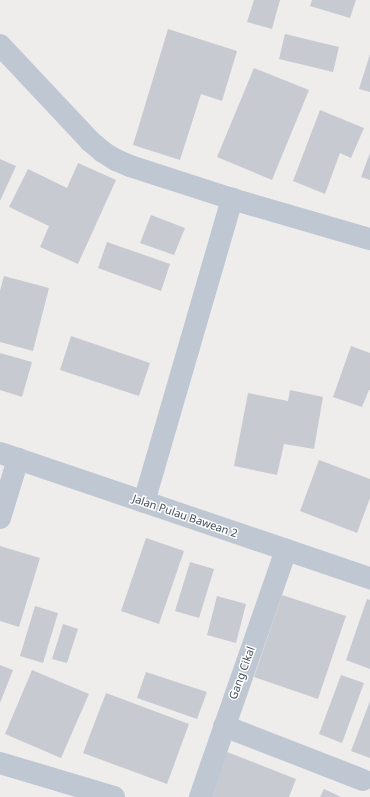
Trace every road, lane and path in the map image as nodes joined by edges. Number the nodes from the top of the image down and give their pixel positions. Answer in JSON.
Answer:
{"nodes":[{"id":1,"x":0,"y":45,"type":"edge"},
{"id":2,"x":232,"y":199,"type":"junction"},
{"id":3,"x":370,"y":239,"type":"edge"},
{"id":4,"x":9,"y":456,"type":"edge"},
{"id":5,"x":144,"y":502,"type":"junction"},
{"id":6,"x":0,"y":518,"type":"edge"},
{"id":7,"x":286,"y":550,"type":"junction"},
{"id":8,"x":370,"y":578,"type":"edge"},
{"id":9,"x":224,"y":726,"type":"junction"},
{"id":10,"x":0,"y":763,"type":"edge"},
{"id":11,"x":363,"y":780,"type":"dead end"},
{"id":12,"x":114,"y":797,"type":"edge"},
{"id":13,"x":200,"y":797,"type":"edge"}],
"edges":[{"from":1,"to":2,"type":"street"},
{"from":2,"to":3,"type":"street"},
{"from":2,"to":5,"type":"street"},
{"from":4,"to":5,"type":"street","name":"Jalan Pulau Bawean 2"},
{"from":4,"to":6,"type":"street"},
{"from":5,"to":7,"type":"street","name":"Jalan Pulau Bawean 2"},
{"from":7,"to":8,"type":"street","name":"Jalan Pulau Bawean 2"},
{"from":7,"to":9,"type":"street","name":"Gang Cikal"},
{"from":9,"to":11,"type":"street"},
{"from":9,"to":13,"type":"street","name":"Gang Cikal"},
{"from":10,"to":12,"type":"street"}]}
